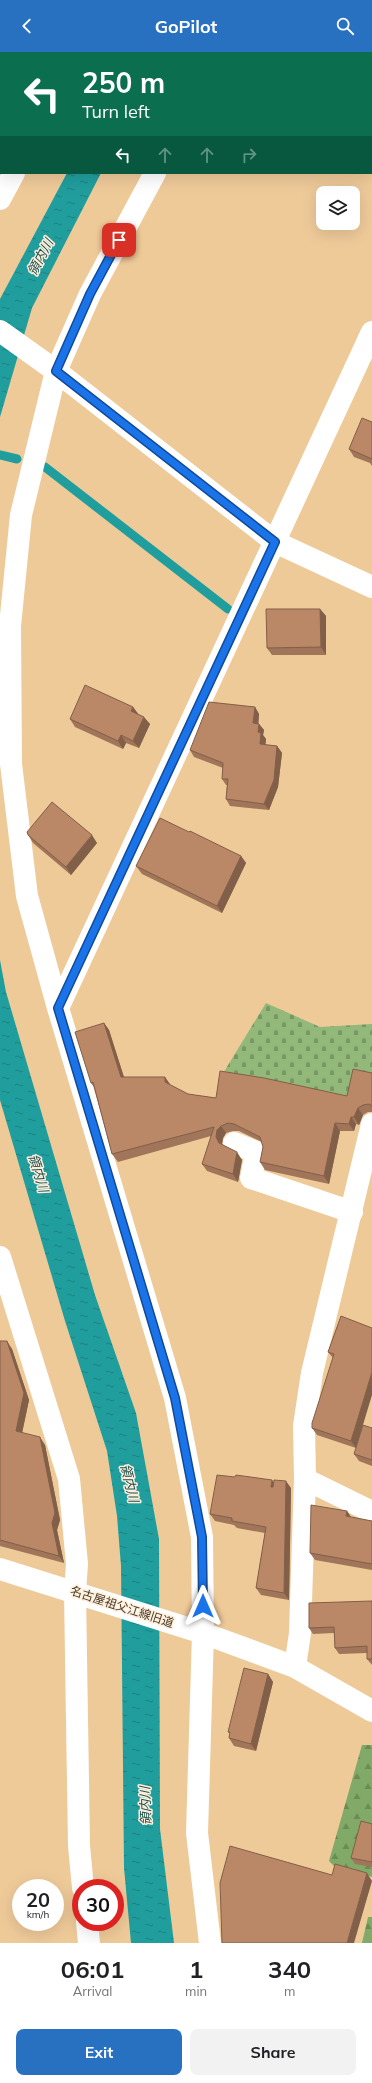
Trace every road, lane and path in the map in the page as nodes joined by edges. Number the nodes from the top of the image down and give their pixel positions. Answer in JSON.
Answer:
{"nodes":[{"id":1,"x":13,"y":174,"type":"edge"},
{"id":2,"x":154,"y":174,"type":"edge"},
{"id":3,"x":0,"y":199,"type":"edge"},
{"id":4,"x":0,"y":331,"type":"edge"},
{"id":5,"x":372,"y":332,"type":"edge"},
{"id":6,"x":50,"y":367,"type":"junction"},
{"id":7,"x":275,"y":542,"type":"junction"},
{"id":8,"x":372,"y":587,"type":"edge"},
{"id":9,"x":58,"y":1008,"type":"junction"},
{"id":10,"x":372,"y":1124,"type":"edge"},
{"id":11,"x":234,"y":1143,"type":"dead end"},
{"id":12,"x":352,"y":1212,"type":"junction"},
{"id":13,"x":0,"y":1257,"type":"edge"},
{"id":14,"x":305,"y":1479,"type":"junction"},
{"id":15,"x":372,"y":1512,"type":"edge"},
{"id":16,"x":0,"y":1568,"type":"edge"},
{"id":17,"x":78,"y":1593,"type":"junction"},
{"id":18,"x":195,"y":1631,"type":"junction"},
{"id":19,"x":294,"y":1667,"type":"junction"},
{"id":20,"x":372,"y":1710,"type":"edge"},
{"id":21,"x":82,"y":1879,"type":"edge"},
{"id":22,"x":88,"y":1931,"type":"edge"},
{"id":23,"x":89,"y":1943,"type":"edge"},
{"id":24,"x":210,"y":1943,"type":"edge"}],
"edges":[{"from":1,"to":3,"type":"street"},
{"from":2,"to":6,"type":"street"},
{"from":4,"to":6,"type":"street"},
{"from":5,"to":7,"type":"street"},
{"from":6,"to":7,"type":"street"},
{"from":6,"to":9,"type":"street"},
{"from":7,"to":8,"type":"street"},
{"from":7,"to":9,"type":"street"},
{"from":9,"to":18,"type":"street"},
{"from":10,"to":12,"type":"street"},
{"from":11,"to":12,"type":"street"},
{"from":12,"to":14,"type":"street"},
{"from":13,"to":17,"type":"street"},
{"from":14,"to":15,"type":"street"},
{"from":14,"to":19,"type":"street"},
{"from":16,"to":17,"type":"street","name":"名古屋祖父江線旧道"},
{"from":17,"to":18,"type":"street","name":"名古屋祖父江線旧道"},
{"from":17,"to":21,"type":"street"},
{"from":18,"to":19,"type":"street","name":"名古屋祖父江線旧道"},
{"from":18,"to":24,"type":"street"},
{"from":19,"to":20,"type":"street","name":"名古屋祖父江線旧道"},
{"from":22,"to":23,"type":"street"}]}
